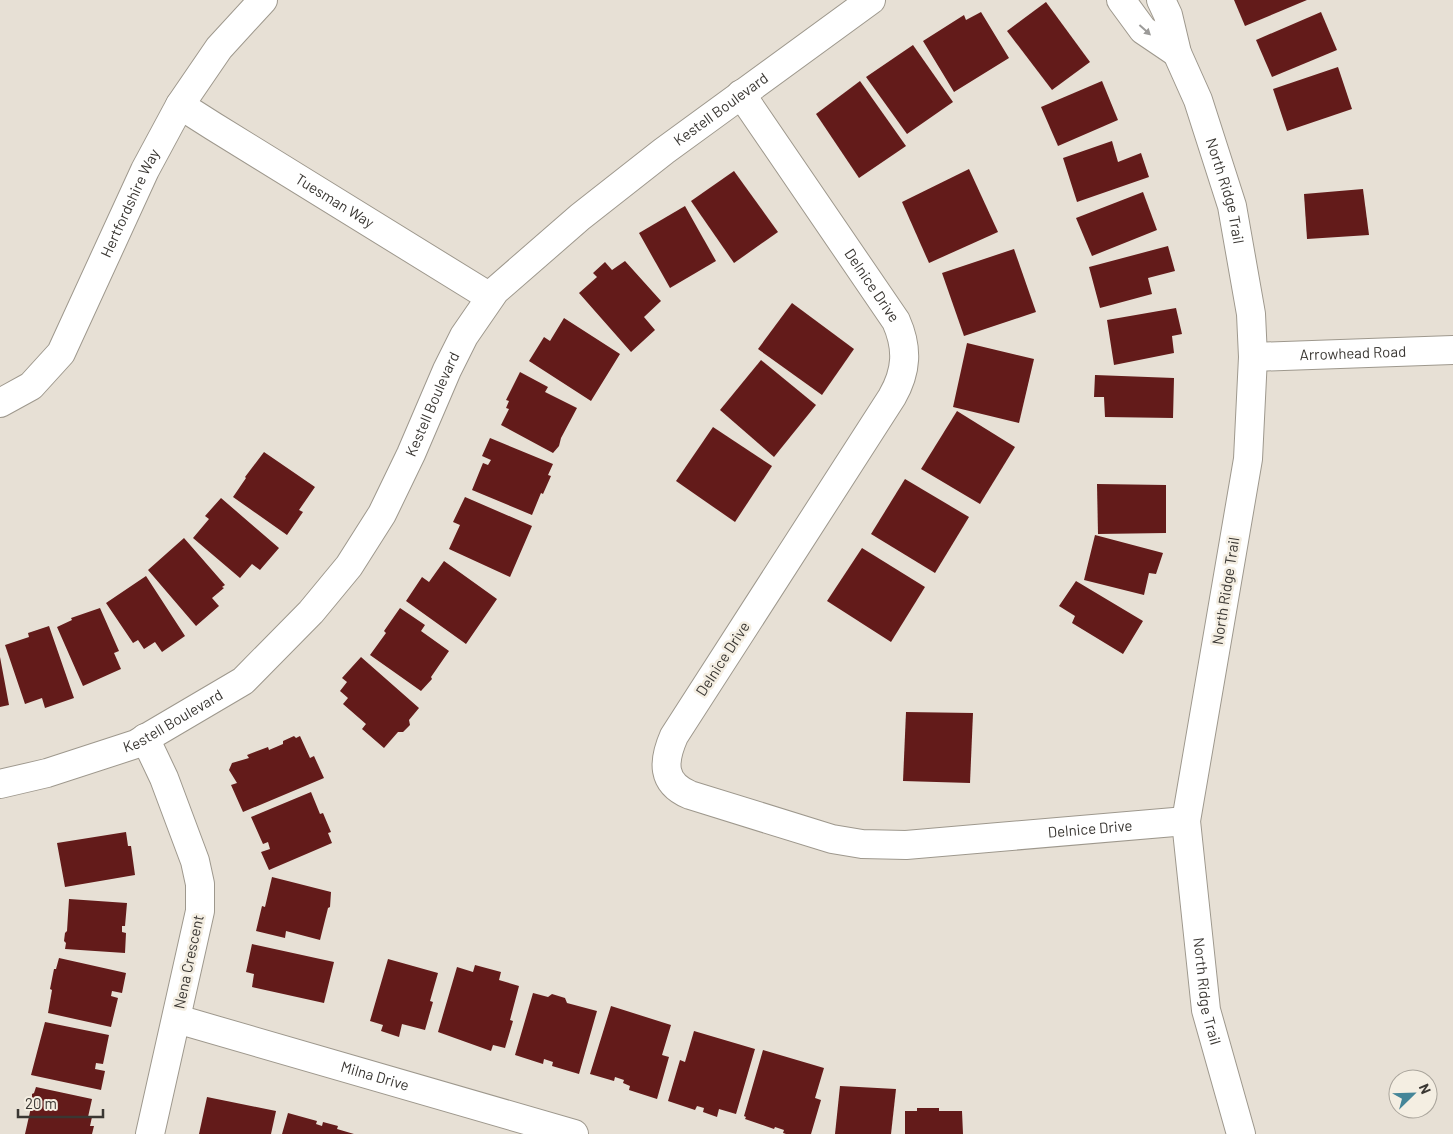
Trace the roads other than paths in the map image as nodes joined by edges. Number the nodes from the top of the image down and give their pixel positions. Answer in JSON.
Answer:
{"nodes":[{"id":1,"x":263,"y":0,"type":"edge"},
{"id":2,"x":871,"y":0,"type":"edge"},
{"id":3,"x":1121,"y":0,"type":"edge"},
{"id":4,"x":1161,"y":0,"type":"edge"},
{"id":5,"x":1177,"y":52,"type":"junction"},
{"id":6,"x":741,"y":94,"type":"junction"},
{"id":7,"x":180,"y":104,"type":"junction"},
{"id":8,"x":490,"y":297,"type":"junction"},
{"id":9,"x":1453,"y":350,"type":"edge"},
{"id":10,"x":1254,"y":357,"type":"junction"},
{"id":11,"x":0,"y":403,"type":"edge"},
{"id":12,"x":144,"y":738,"type":"junction"},
{"id":13,"x":0,"y":784,"type":"edge"},
{"id":14,"x":1186,"y":821,"type":"junction"},
{"id":15,"x":177,"y":1018,"type":"junction"},
{"id":16,"x":150,"y":1134,"type":"edge"},
{"id":17,"x":574,"y":1134,"type":"edge"},
{"id":18,"x":1241,"y":1134,"type":"edge"}],
"edges":[{"from":1,"to":7,"type":"street","name":"Hertfordshire Way"},
{"from":2,"to":6,"type":"street","name":"Kestell Boulevard"},
{"from":3,"to":5,"type":"street","one_way":true},
{"from":4,"to":5,"type":"street","name":"North Ridge Trail"},
{"from":5,"to":10,"type":"street","name":"North Ridge Trail"},
{"from":6,"to":8,"type":"street","name":"Kestell Boulevard"},
{"from":6,"to":14,"type":"street","name":"Delnice Drive"},
{"from":7,"to":8,"type":"street","name":"Tuesman Way"},
{"from":7,"to":11,"type":"street","name":"Hertfordshire Way"},
{"from":8,"to":12,"type":"street","name":"Kestell Boulevard"},
{"from":9,"to":10,"type":"street","name":"Arrowhead Road"},
{"from":10,"to":14,"type":"street","name":"North Ridge Trail"},
{"from":12,"to":13,"type":"street","name":"Kestell Boulevard"},
{"from":12,"to":15,"type":"street","name":"Nena Crescent"},
{"from":14,"to":18,"type":"street","name":"North Ridge Trail"},
{"from":15,"to":16,"type":"street","name":"Nena Crescent"},
{"from":15,"to":17,"type":"street","name":"Milna Drive"}]}
